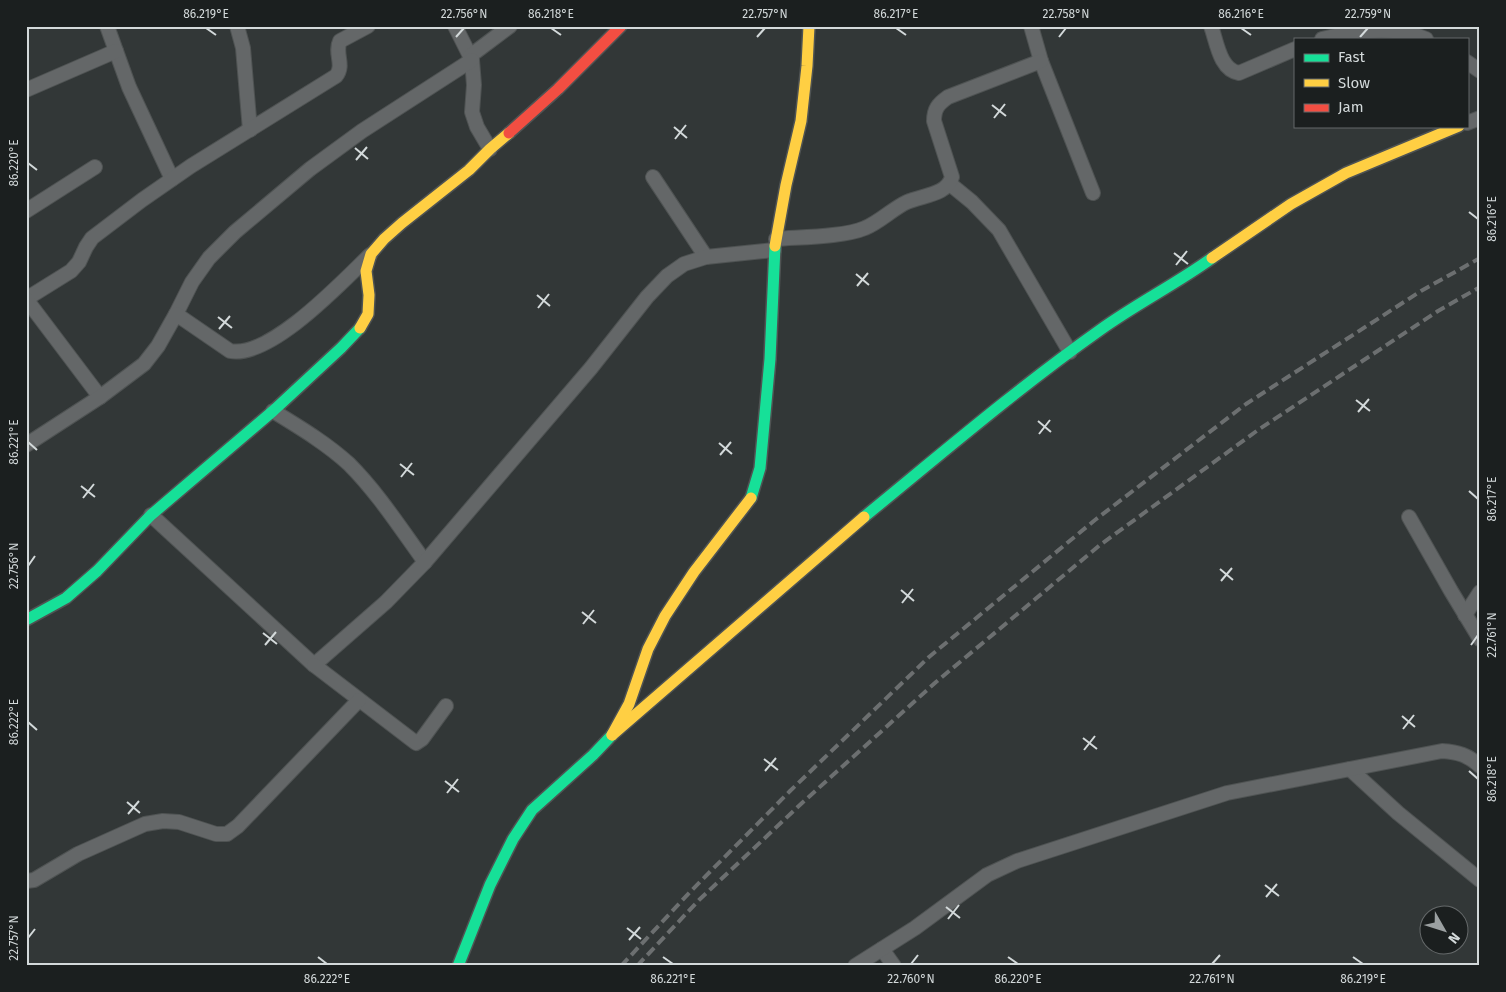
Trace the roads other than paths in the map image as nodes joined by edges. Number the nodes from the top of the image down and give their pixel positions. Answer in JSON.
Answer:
{"nodes":[{"id":1,"x":107,"y":26,"type":"edge"},
{"id":2,"x":237,"y":26,"type":"edge"},
{"id":3,"x":368,"y":26,"type":"edge"},
{"id":4,"x":455,"y":26,"type":"edge"},
{"id":5,"x":510,"y":26,"type":"edge"},
{"id":6,"x":621,"y":26,"type":"edge"},
{"id":7,"x":809,"y":26,"type":"edge"},
{"id":8,"x":1031,"y":26,"type":"edge"},
{"id":9,"x":1211,"y":26,"type":"edge"},
{"id":10,"x":1326,"y":38,"type":"edge"},
{"id":11,"x":1424,"y":38,"type":"edge"},
{"id":12,"x":1294,"y":49,"type":"edge"},
{"id":13,"x":116,"y":52,"type":"junction"},
{"id":14,"x":471,"y":58,"type":"junction"},
{"id":15,"x":1041,"y":61,"type":"junction"},
{"id":16,"x":1468,"y":63,"type":"edge"},
{"id":17,"x":1480,"y":71,"type":"edge"},
{"id":18,"x":26,"y":90,"type":"edge"},
{"id":19,"x":1480,"y":118,"type":"edge"},
{"id":20,"x":1468,"y":123,"type":"edge"},
{"id":21,"x":1454,"y":128,"type":"edge"},
{"id":22,"x":250,"y":130,"type":"junction"},
{"id":23,"x":490,"y":149,"type":"junction"},
{"id":24,"x":95,"y":167,"type":"dead end"},
{"id":25,"x":653,"y":177,"type":"dead end"},
{"id":26,"x":172,"y":179,"type":"junction"},
{"id":27,"x":950,"y":184,"type":"junction"},
{"id":28,"x":1093,"y":193,"type":"dead end"},
{"id":29,"x":26,"y":211,"type":"edge"},
{"id":30,"x":775,"y":245,"type":"junction"},
{"id":31,"x":371,"y":254,"type":"junction"},
{"id":32,"x":706,"y":257,"type":"junction"},
{"id":33,"x":26,"y":299,"type":"edge"},
{"id":34,"x":176,"y":314,"type":"junction"},
{"id":35,"x":1070,"y":352,"type":"junction"},
{"id":36,"x":100,"y":397,"type":"junction"},
{"id":37,"x":273,"y":411,"type":"junction"},
{"id":38,"x":26,"y":445,"type":"edge"},
{"id":39,"x":151,"y":515,"type":"junction"},
{"id":40,"x":1409,"y":517,"type":"dead end"},
{"id":41,"x":425,"y":562,"type":"junction"},
{"id":42,"x":1480,"y":592,"type":"edge"},
{"id":43,"x":1465,"y":615,"type":"junction"},
{"id":44,"x":26,"y":620,"type":"edge"},
{"id":45,"x":1480,"y":639,"type":"edge"},
{"id":46,"x":314,"y":665,"type":"junction"},
{"id":47,"x":359,"y":700,"type":"junction"},
{"id":48,"x":446,"y":706,"type":"dead end"},
{"id":49,"x":612,"y":735,"type":"junction"},
{"id":50,"x":1480,"y":766,"type":"edge"},
{"id":51,"x":1350,"y":769,"type":"junction"},
{"id":52,"x":1480,"y":880,"type":"edge"},
{"id":53,"x":26,"y":881,"type":"edge"},
{"id":54,"x":882,"y":949,"type":"junction"},
{"id":55,"x":458,"y":966,"type":"edge"},
{"id":56,"x":855,"y":966,"type":"edge"},
{"id":57,"x":894,"y":966,"type":"edge"}],
"edges":[{"from":1,"to":13,"type":"street"},
{"from":2,"to":22,"type":"street"},
{"from":3,"to":22,"type":"street"},
{"from":4,"to":14,"type":"street"},
{"from":5,"to":14,"type":"street"},
{"from":6,"to":23,"type":"street"},
{"from":7,"to":30,"type":"street"},
{"from":8,"to":15,"type":"street"},
{"from":9,"to":12,"type":"street"},
{"from":10,"to":11,"type":"street"},
{"from":13,"to":18,"type":"street"},
{"from":13,"to":26,"type":"street"},
{"from":14,"to":23,"type":"street"},
{"from":14,"to":34,"type":"street"},
{"from":15,"to":27,"type":"street"},
{"from":15,"to":28,"type":"street"},
{"from":16,"to":17,"type":"street"},
{"from":19,"to":20,"type":"street"},
{"from":21,"to":35,"type":"street"},
{"from":22,"to":26,"type":"street"},
{"from":23,"to":31,"type":"street"},
{"from":24,"to":29,"type":"street"},
{"from":25,"to":32,"type":"street"},
{"from":26,"to":33,"type":"street"},
{"from":27,"to":30,"type":"street"},
{"from":27,"to":35,"type":"street"},
{"from":30,"to":32,"type":"street"},
{"from":30,"to":49,"type":"street"},
{"from":31,"to":34,"type":"street"},
{"from":31,"to":37,"type":"street"},
{"from":32,"to":41,"type":"street"},
{"from":33,"to":36,"type":"street"},
{"from":34,"to":36,"type":"street"},
{"from":35,"to":49,"type":"street"},
{"from":36,"to":38,"type":"street"},
{"from":37,"to":39,"type":"street"},
{"from":37,"to":41,"type":"street"},
{"from":39,"to":44,"type":"street"},
{"from":39,"to":46,"type":"street"},
{"from":40,"to":43,"type":"street"},
{"from":41,"to":46,"type":"street"},
{"from":42,"to":43,"type":"street"},
{"from":43,"to":45,"type":"street"},
{"from":46,"to":47,"type":"street"},
{"from":47,"to":48,"type":"street"},
{"from":47,"to":53,"type":"street"},
{"from":49,"to":55,"type":"street"},
{"from":50,"to":51,"type":"street"},
{"from":51,"to":52,"type":"street"},
{"from":51,"to":54,"type":"street"},
{"from":54,"to":56,"type":"street"},
{"from":54,"to":57,"type":"street"}]}
